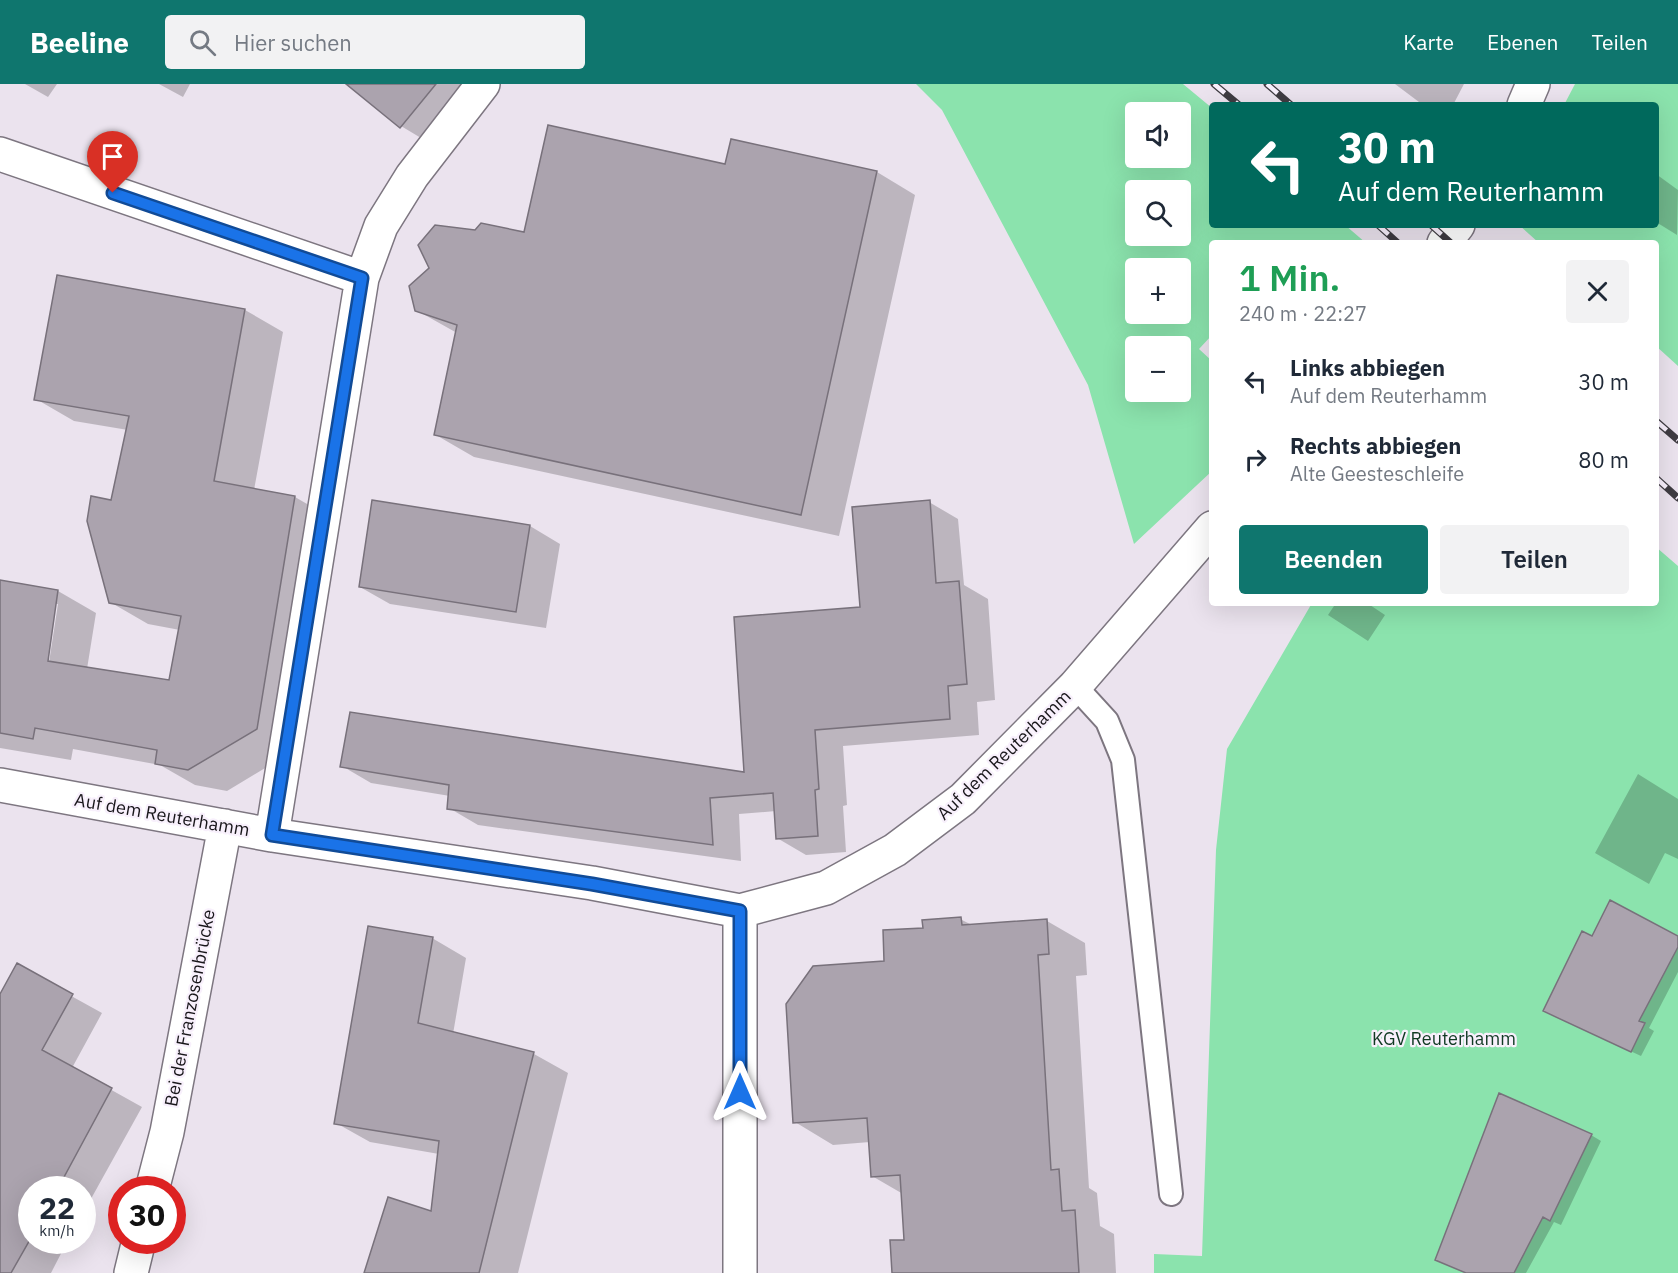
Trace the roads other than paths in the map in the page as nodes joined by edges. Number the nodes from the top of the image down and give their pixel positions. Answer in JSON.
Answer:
{"nodes":[{"id":1,"x":483,"y":84,"type":"edge"},
{"id":2,"x":1533,"y":84,"type":"edge"},
{"id":3,"x":1525,"y":102,"type":"edge"},
{"id":4,"x":0,"y":154,"type":"edge"},
{"id":5,"x":1456,"y":228,"type":"edge"},
{"id":6,"x":1446,"y":240,"type":"edge"},
{"id":7,"x":362,"y":278,"type":"junction"},
{"id":8,"x":1209,"y":531,"type":"edge"},
{"id":9,"x":1075,"y":686,"type":"junction"},
{"id":10,"x":0,"y":786,"type":"edge"},
{"id":11,"x":225,"y":826,"type":"junction"},
{"id":12,"x":272,"y":835,"type":"junction"},
{"id":13,"x":740,"y":911,"type":"junction"},
{"id":14,"x":156,"y":1176,"type":"edge"},
{"id":15,"x":1172,"y":1194,"type":"dead end"},
{"id":16,"x":136,"y":1254,"type":"edge"},
{"id":17,"x":131,"y":1273,"type":"edge"},
{"id":18,"x":740,"y":1273,"type":"edge"}],
"edges":[{"from":1,"to":7,"type":"street"},
{"from":2,"to":3,"type":"street"},
{"from":4,"to":7,"type":"street"},
{"from":5,"to":6,"type":"street"},
{"from":7,"to":12,"type":"street"},
{"from":8,"to":9,"type":"street","name":"Auf dem Reuterhamm"},
{"from":9,"to":13,"type":"street","name":"Auf dem Reuterhamm"},
{"from":9,"to":15,"type":"lane"},
{"from":10,"to":11,"type":"street","name":"Auf dem Reuterhamm"},
{"from":11,"to":12,"type":"street","name":"Auf dem Reuterhamm"},
{"from":11,"to":14,"type":"street","name":"Bei der Franzosenbrücke"},
{"from":12,"to":13,"type":"street","name":"Auf dem Reuterhamm"},
{"from":13,"to":18,"type":"street"},
{"from":16,"to":17,"type":"street"}]}
